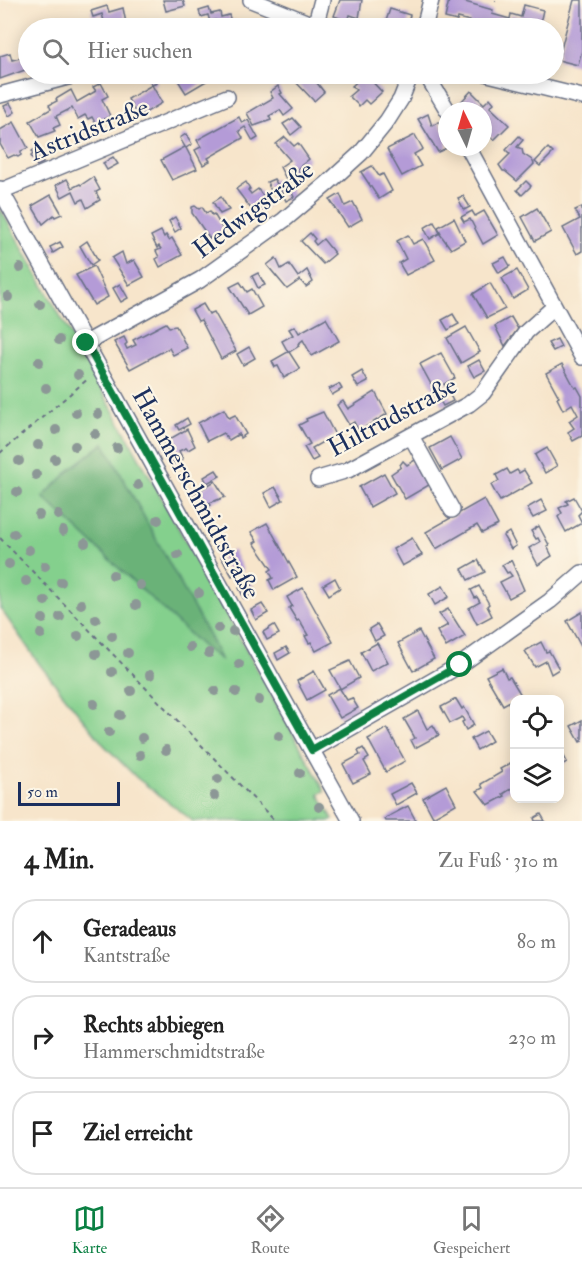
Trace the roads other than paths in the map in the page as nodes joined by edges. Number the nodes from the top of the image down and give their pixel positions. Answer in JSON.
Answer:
{"nodes":[{"id":1,"x":251,"y":0,"type":"edge"},
{"id":2,"x":322,"y":0,"type":"edge"},
{"id":3,"x":431,"y":0,"type":"edge"},
{"id":4,"x":294,"y":18,"type":"edge"},
{"id":5,"x":319,"y":18,"type":"edge"},
{"id":6,"x":426,"y":18,"type":"edge"},
{"id":7,"x":41,"y":84,"type":"edge"},
{"id":8,"x":407,"y":84,"type":"edge"},
{"id":9,"x":432,"y":84,"type":"edge"},
{"id":10,"x":529,"y":84,"type":"edge"},
{"id":11,"x":0,"y":95,"type":"edge"},
{"id":12,"x":227,"y":97,"type":"dead end"},
{"id":13,"x":582,"y":97,"type":"edge"},
{"id":14,"x":443,"y":102,"type":"edge"},
{"id":15,"x":473,"y":156,"type":"edge"},
{"id":16,"x":1,"y":190,"type":"edge"},
{"id":17,"x":554,"y":307,"type":"junction"},
{"id":18,"x":86,"y":343,"type":"junction"},
{"id":19,"x":582,"y":357,"type":"edge"},
{"id":20,"x":411,"y":436,"type":"junction"},
{"id":21,"x":318,"y":479,"type":"dead end"},
{"id":22,"x":452,"y":510,"type":"dead end"},
{"id":23,"x":582,"y":573,"type":"edge"},
{"id":24,"x":312,"y":750,"type":"junction"},
{"id":25,"x":351,"y":821,"type":"edge"}],
"edges":[{"from":1,"to":4,"type":"street"},
{"from":2,"to":5,"type":"street"},
{"from":3,"to":6,"type":"street"},
{"from":7,"to":11,"type":"street"},
{"from":8,"to":18,"type":"street","name":"Hedwigstraße"},
{"from":9,"to":14,"type":"street"},
{"from":10,"to":13,"type":"street"},
{"from":12,"to":16,"type":"street","name":"Astridstraße"},
{"from":15,"to":17,"type":"street"},
{"from":16,"to":18,"type":"street","name":"Hammerschmidtstraße"},
{"from":17,"to":19,"type":"street"},
{"from":17,"to":20,"type":"street","name":"Hiltrudstraße"},
{"from":18,"to":24,"type":"street","name":"Hammerschmidtstraße"},
{"from":20,"to":21,"type":"street","name":"Hiltrudstraße"},
{"from":20,"to":22,"type":"street"},
{"from":23,"to":24,"type":"street"},
{"from":24,"to":25,"type":"street","name":"Hammerschmidtstraße"}]}
